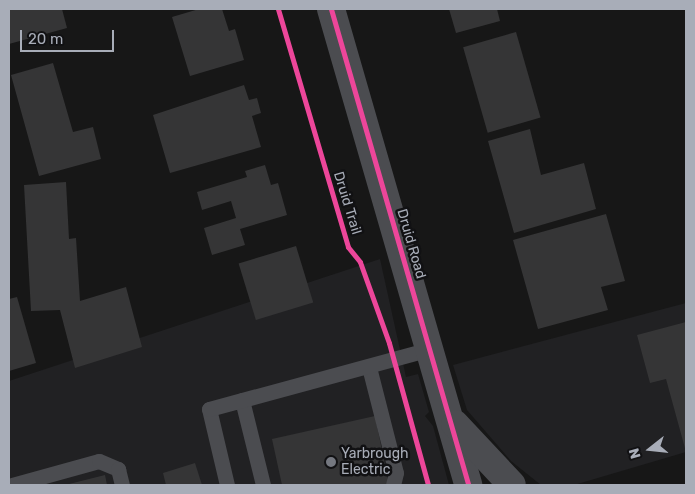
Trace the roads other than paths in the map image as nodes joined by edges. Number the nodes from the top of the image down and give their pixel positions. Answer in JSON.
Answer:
{"nodes":[{"id":1,"x":331,"y":9,"type":"edge"},
{"id":2,"x":430,"y":349,"type":"junction"},
{"id":3,"x":369,"y":367,"type":"junction"},
{"id":4,"x":242,"y":400,"type":"junction"},
{"id":5,"x":450,"y":418,"type":"junction"},
{"id":6,"x":12,"y":485,"type":"edge"},
{"id":7,"x":122,"y":485,"type":"edge"},
{"id":8,"x":227,"y":485,"type":"edge"},
{"id":9,"x":263,"y":485,"type":"edge"},
{"id":10,"x":393,"y":485,"type":"edge"},
{"id":11,"x":468,"y":485,"type":"edge"},
{"id":12,"x":512,"y":485,"type":"edge"}],
"edges":[{"from":1,"to":2,"type":"street","name":"Druid Road"},
{"from":2,"to":3,"type":"lane"},
{"from":2,"to":5,"type":"street","name":"Druid Road"},
{"from":3,"to":4,"type":"lane"},
{"from":3,"to":10,"type":"lane"},
{"from":4,"to":8,"type":"lane"},
{"from":4,"to":9,"type":"lane"},
{"from":5,"to":11,"type":"street","name":"Druid Road"},
{"from":5,"to":12,"type":"street"},
{"from":6,"to":7,"type":"lane"}]}
